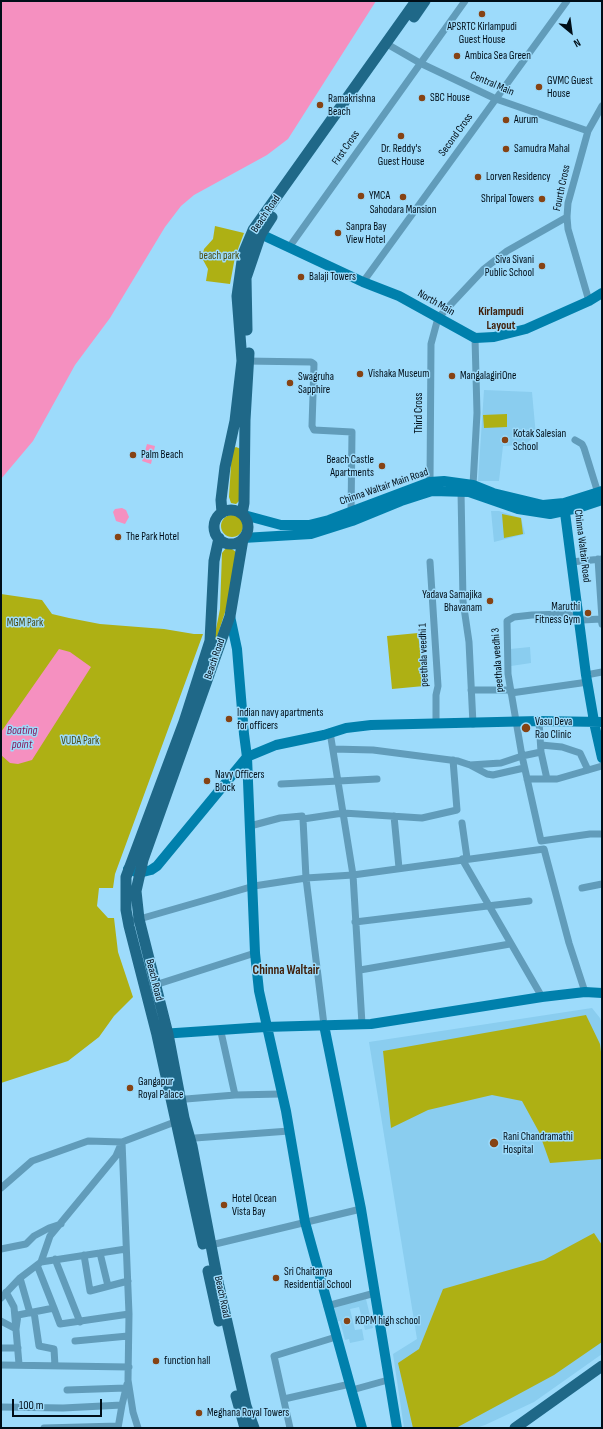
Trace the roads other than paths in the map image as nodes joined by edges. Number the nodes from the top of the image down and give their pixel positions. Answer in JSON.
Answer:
{"nodes":[{"id":1,"x":416,"y":1,"type":"edge"},
{"id":2,"x":425,"y":1,"type":"edge"},
{"id":3,"x":465,"y":1,"type":"edge"},
{"id":4,"x":567,"y":1,"type":"edge"},
{"id":5,"x":390,"y":45,"type":"junction"},
{"id":6,"x":420,"y":63,"type":"junction"},
{"id":7,"x":496,"y":99,"type":"junction"},
{"id":8,"x":602,"y":106,"type":"edge"},
{"id":9,"x":588,"y":131,"type":"junction"},
{"id":10,"x":567,"y":217,"type":"junction"},
{"id":11,"x":257,"y":232,"type":"junction"},
{"id":12,"x":290,"y":246,"type":"junction"},
{"id":13,"x":363,"y":282,"type":"junction"},
{"id":14,"x":602,"y":293,"type":"edge"},
{"id":15,"x":589,"y":301,"type":"junction"},
{"id":16,"x":438,"y":318,"type":"junction"},
{"id":17,"x":475,"y":338,"type":"junction"},
{"id":18,"x":246,"y":360,"type":"junction"},
{"id":19,"x":575,"y":440,"type":"dead end"},
{"id":20,"x":430,"y":482,"type":"junction"},
{"id":21,"x":473,"y":485,"type":"junction"},
{"id":22,"x":461,"y":491,"type":"junction"},
{"id":23,"x":601,"y":494,"type":"edge"},
{"id":24,"x":565,"y":507,"type":"junction"},
{"id":25,"x":222,"y":513,"type":"junction"},
{"id":26,"x":243,"y":515,"type":"junction"},
{"id":27,"x":351,"y":516,"type":"junction"},
{"id":28,"x":219,"y":538,"type":"junction"},
{"id":29,"x":243,"y":539,"type":"junction"},
{"id":30,"x":600,"y":559,"type":"edge"},
{"id":31,"x":430,"y":562,"type":"dead end"},
{"id":32,"x":571,"y":562,"type":"junction"},
{"id":33,"x":230,"y":616,"type":"junction"},
{"id":34,"x":578,"y":620,"type":"junction"},
{"id":35,"x":602,"y":621,"type":"edge"},
{"id":36,"x":602,"y":672,"type":"edge"},
{"id":37,"x":587,"y":678,"type":"junction"},
{"id":38,"x":471,"y":690,"type":"junction"},
{"id":39,"x":511,"y":692,"type":"junction"},
{"id":40,"x":539,"y":721,"type":"junction"},
{"id":41,"x":598,"y":721,"type":"edge"},
{"id":42,"x":517,"y":722,"type":"junction"},
{"id":43,"x":436,"y":724,"type":"junction"},
{"id":44,"x":473,"y":724,"type":"junction"},
{"id":45,"x":330,"y":732,"type":"junction"},
{"id":46,"x":541,"y":748,"type":"junction"},
{"id":47,"x":333,"y":749,"type":"junction"},
{"id":48,"x":522,"y":756,"type":"junction"},
{"id":49,"x":247,"y":757,"type":"junction"},
{"id":50,"x":602,"y":758,"type":"edge"},
{"id":51,"x":453,"y":760,"type":"junction"},
{"id":52,"x":470,"y":765,"type":"junction"},
{"id":53,"x":602,"y":766,"type":"edge"},
{"id":54,"x":524,"y":768,"type":"junction"},
{"id":55,"x":588,"y":770,"type":"junction"},
{"id":56,"x":377,"y":779,"type":"dead end"},
{"id":57,"x":527,"y":779,"type":"junction"},
{"id":58,"x":547,"y":779,"type":"junction"},
{"id":59,"x":340,"y":782,"type":"junction"},
{"id":60,"x":281,"y":784,"type":"dead end"},
{"id":61,"x":343,"y":813,"type":"junction"},
{"id":62,"x":302,"y":816,"type":"dead end"},
{"id":63,"x":394,"y":816,"type":"junction"},
{"id":64,"x":462,"y":823,"type":"dead end"},
{"id":65,"x":250,"y":826,"type":"junction"},
{"id":66,"x":602,"y":834,"type":"edge"},
{"id":67,"x":542,"y":841,"type":"junction"},
{"id":68,"x":544,"y":848,"type":"junction"},
{"id":69,"x":465,"y":859,"type":"junction"},
{"id":70,"x":399,"y":868,"type":"junction"},
{"id":71,"x":128,"y":869,"type":"junction"},
{"id":72,"x":139,"y":872,"type":"junction"},
{"id":73,"x":353,"y":875,"type":"junction"},
{"id":74,"x":306,"y":878,"type":"junction"},
{"id":75,"x":602,"y":884,"type":"edge"},
{"id":76,"x":254,"y":886,"type":"junction"},
{"id":77,"x":582,"y":888,"type":"dead end"},
{"id":78,"x":529,"y":901,"type":"dead end"},
{"id":79,"x":487,"y":904,"type":"junction"},
{"id":80,"x":134,"y":921,"type":"junction"},
{"id":81,"x":355,"y":922,"type":"junction"},
{"id":82,"x":510,"y":944,"type":"junction"},
{"id":83,"x":255,"y":953,"type":"junction"},
{"id":84,"x":360,"y":970,"type":"junction"},
{"id":85,"x":155,"y":985,"type":"junction"},
{"id":86,"x":585,"y":992,"type":"junction"},
{"id":87,"x":602,"y":993,"type":"edge"},
{"id":88,"x":542,"y":997,"type":"junction"},
{"id":89,"x":362,"y":1024,"type":"junction"},
{"id":90,"x":324,"y":1026,"type":"junction"},
{"id":91,"x":266,"y":1027,"type":"junction"},
{"id":92,"x":221,"y":1032,"type":"junction"},
{"id":93,"x":162,"y":1034,"type":"junction"},
{"id":94,"x":281,"y":1094,"type":"junction"},
{"id":95,"x":235,"y":1095,"type":"junction"},
{"id":96,"x":186,"y":1098,"type":"dead end"},
{"id":97,"x":180,"y":1120,"type":"junction"},
{"id":98,"x":289,"y":1131,"type":"junction"},
{"id":99,"x":195,"y":1138,"type":"dead end"},
{"id":100,"x":122,"y":1142,"type":"junction"},
{"id":101,"x":1,"y":1188,"type":"edge"},
{"id":102,"x":361,"y":1209,"type":"junction"},
{"id":103,"x":305,"y":1222,"type":"junction"},
{"id":104,"x":61,"y":1224,"type":"junction"},
{"id":105,"x":211,"y":1245,"type":"junction"},
{"id":106,"x":126,"y":1248,"type":"junction"},
{"id":107,"x":1,"y":1249,"type":"edge"},
{"id":108,"x":100,"y":1252,"type":"junction"},
{"id":109,"x":84,"y":1255,"type":"junction"},
{"id":110,"x":56,"y":1259,"type":"junction"},
{"id":111,"x":39,"y":1263,"type":"junction"},
{"id":112,"x":20,"y":1278,"type":"junction"},
{"id":113,"x":128,"y":1281,"type":"junction"},
{"id":114,"x":108,"y":1286,"type":"junction"},
{"id":115,"x":6,"y":1292,"type":"junction"},
{"id":116,"x":375,"y":1293,"type":"junction"},
{"id":117,"x":1,"y":1298,"type":"edge"},
{"id":118,"x":327,"y":1306,"type":"junction"},
{"id":119,"x":54,"y":1308,"type":"junction"},
{"id":120,"x":32,"y":1313,"type":"junction"},
{"id":121,"x":129,"y":1314,"type":"junction"},
{"id":122,"x":1,"y":1321,"type":"edge"},
{"id":123,"x":80,"y":1322,"type":"junction"},
{"id":124,"x":16,"y":1329,"type":"junction"},
{"id":125,"x":128,"y":1336,"type":"junction"},
{"id":126,"x":336,"y":1337,"type":"junction"},
{"id":127,"x":75,"y":1341,"type":"dead end"},
{"id":128,"x":1,"y":1348,"type":"edge"},
{"id":129,"x":18,"y":1348,"type":"junction"},
{"id":130,"x":19,"y":1364,"type":"junction"},
{"id":131,"x":1,"y":1365,"type":"edge"},
{"id":132,"x":55,"y":1366,"type":"junction"},
{"id":133,"x":602,"y":1366,"type":"edge"},
{"id":134,"x":129,"y":1367,"type":"junction"},
{"id":135,"x":602,"y":1375,"type":"edge"},
{"id":136,"x":128,"y":1380,"type":"junction"},
{"id":137,"x":388,"y":1380,"type":"junction"},
{"id":138,"x":351,"y":1387,"type":"junction"},
{"id":139,"x":126,"y":1388,"type":"junction"},
{"id":140,"x":68,"y":1390,"type":"dead end"},
{"id":141,"x":284,"y":1399,"type":"junction"},
{"id":142,"x":122,"y":1406,"type":"junction"},
{"id":143,"x":1,"y":1407,"type":"edge"},
{"id":144,"x":118,"y":1427,"type":"edge"},
{"id":145,"x":44,"y":1428,"type":"edge"},
{"id":146,"x":138,"y":1428,"type":"edge"},
{"id":147,"x":245,"y":1428,"type":"edge"},
{"id":148,"x":254,"y":1428,"type":"edge"},
{"id":149,"x":290,"y":1428,"type":"edge"},
{"id":150,"x":362,"y":1428,"type":"edge"},
{"id":151,"x":397,"y":1428,"type":"edge"},
{"id":152,"x":516,"y":1428,"type":"edge"},
{"id":153,"x":530,"y":1428,"type":"edge"}],
"edges":[{"from":1,"to":5,"type":"main road","name":"Beach Road"},
{"from":2,"to":5,"type":"main road","name":"Beach Road"},
{"from":3,"to":6,"type":"street","name":"First Cross"},
{"from":4,"to":7,"type":"street","name":"Second Cross"},
{"from":5,"to":6,"type":"street","name":"Central Main"},
{"from":5,"to":11,"type":"main road","name":"Beach Road"},
{"from":6,"to":7,"type":"street","name":"Central Main"},
{"from":6,"to":12,"type":"street","name":"First Cross"},
{"from":7,"to":9,"type":"street","name":"Central Main"},
{"from":7,"to":13,"type":"street","name":"Second Cross"},
{"from":8,"to":9,"type":"street","name":"Fourth Cross"},
{"from":9,"to":10,"type":"street","name":"Fourth Cross"},
{"from":10,"to":15,"type":"street","name":"Fourth Cross"},
{"from":10,"to":16,"type":"street","name":"Third Cross"},
{"from":11,"to":12,"type":"street","name":"North Main"},
{"from":11,"to":18,"type":"main road","name":"Beach Road"},
{"from":12,"to":13,"type":"street","name":"North Main"},
{"from":13,"to":16,"type":"street","name":"North Main"},
{"from":14,"to":15,"type":"street"},
{"from":15,"to":17,"type":"street"},
{"from":16,"to":17,"type":"street","name":"North Main"},
{"from":16,"to":20,"type":"street","name":"Third Cross"},
{"from":17,"to":21,"type":"street"},
{"from":18,"to":25,"type":"main road","name":"Beach Road"},
{"from":18,"to":26,"type":"main road","name":"Beach Road"},
{"from":18,"to":27,"type":"street"},
{"from":19,"to":23,"type":"street"},
{"from":20,"to":21,"type":"street","name":"Chinna Waltair Main Road"},
{"from":20,"to":27,"type":"street","name":"Chinna Waltair Main Road"},
{"from":21,"to":24,"type":"street","name":"Chinna Waltair Main Road"},
{"from":22,"to":24,"type":"street","name":"Chinna Waltair Main Road"},
{"from":22,"to":27,"type":"street","name":"Chinna Waltair Main Road"},
{"from":22,"to":38,"type":"street"},
{"from":23,"to":24,"type":"street","name":"Chinna Waltair Main Road"},
{"from":24,"to":32,"type":"street","name":"Chinna Waltair Road"},
{"from":25,"to":26,"type":"main road"},
{"from":25,"to":28,"type":"main road"},
{"from":26,"to":27,"type":"street","name":"Chinna Waltair Main Road"},
{"from":26,"to":29,"type":"main road"},
{"from":27,"to":29,"type":"street","name":"Chinna Waltair Main Road"},
{"from":28,"to":29,"type":"main road"},
{"from":28,"to":71,"type":"main road","name":"Beach Road"},
{"from":29,"to":33,"type":"main road","name":"Beach Road"},
{"from":30,"to":32,"type":"street"},
{"from":30,"to":35,"type":"street"},
{"from":31,"to":43,"type":"street","name":"peethala veedhi 1"},
{"from":32,"to":34,"type":"street","name":"Chinna Waltair Road"},
{"from":33,"to":49,"type":"street"},
{"from":33,"to":72,"type":"main road","name":"Beach Road"},
{"from":34,"to":35,"type":"street","name":"peethala veedhi 3"},
{"from":34,"to":37,"type":"street","name":"Chinna Waltair Road"},
{"from":34,"to":39,"type":"street","name":"peethala veedhi 3"},
{"from":36,"to":37,"type":"street"},
{"from":37,"to":39,"type":"street"},
{"from":37,"to":41,"type":"street","name":"Chinna Waltair Road"},
{"from":38,"to":39,"type":"street"},
{"from":38,"to":44,"type":"street"},
{"from":39,"to":42,"type":"street","name":"peethala veedhi 3"},
{"from":40,"to":41,"type":"street"},
{"from":40,"to":42,"type":"street"},
{"from":40,"to":46,"type":"street"},
{"from":41,"to":50,"type":"street","name":"Chinna Waltair Road"},
{"from":42,"to":44,"type":"street"},
{"from":42,"to":48,"type":"street","name":"peethala veedhi 3"},
{"from":43,"to":44,"type":"street"},
{"from":43,"to":45,"type":"street"},
{"from":45,"to":47,"type":"street"},
{"from":45,"to":49,"type":"street"},
{"from":46,"to":48,"type":"street"},
{"from":46,"to":55,"type":"street"},
{"from":46,"to":58,"type":"street"},
{"from":47,"to":51,"type":"street"},
{"from":47,"to":59,"type":"street"},
{"from":48,"to":52,"type":"street"},
{"from":48,"to":54,"type":"street","name":"peethala veedhi 3"},
{"from":49,"to":65,"type":"street"},
{"from":49,"to":72,"type":"street"},
{"from":51,"to":52,"type":"street"},
{"from":51,"to":63,"type":"street"},
{"from":52,"to":54,"type":"street"},
{"from":53,"to":55,"type":"street"},
{"from":54,"to":57,"type":"street","name":"peethala veedhi 3"},
{"from":55,"to":58,"type":"street"},
{"from":56,"to":59,"type":"street"},
{"from":57,"to":58,"type":"street"},
{"from":57,"to":67,"type":"street","name":"peethala veedhi 3"},
{"from":59,"to":60,"type":"street"},
{"from":59,"to":61,"type":"street"},
{"from":61,"to":63,"type":"street"},
{"from":61,"to":73,"type":"street"},
{"from":61,"to":74,"type":"street"},
{"from":62,"to":65,"type":"street"},
{"from":63,"to":70,"type":"street"},
{"from":64,"to":69,"type":"street"},
{"from":65,"to":76,"type":"street"},
{"from":66,"to":67,"type":"street"},
{"from":67,"to":68,"type":"street","name":"peethala veedhi 3"},
{"from":68,"to":69,"type":"street"},
{"from":68,"to":86,"type":"street","name":"peethala veedhi 3"},
{"from":69,"to":70,"type":"street"},
{"from":69,"to":79,"type":"street"},
{"from":70,"to":73,"type":"street"},
{"from":71,"to":72,"type":"street"},
{"from":71,"to":80,"type":"main road","name":"Beach Road"},
{"from":72,"to":80,"type":"main road","name":"Beach Road"},
{"from":73,"to":74,"type":"street"},
{"from":73,"to":81,"type":"street"},
{"from":74,"to":76,"type":"street"},
{"from":74,"to":90,"type":"street"},
{"from":75,"to":77,"type":"street"},
{"from":76,"to":80,"type":"street"},
{"from":76,"to":83,"type":"street"},
{"from":78,"to":79,"type":"street"},
{"from":79,"to":81,"type":"street"},
{"from":79,"to":82,"type":"street"},
{"from":80,"to":85,"type":"main road","name":"Beach Road"},
{"from":80,"to":93,"type":"main road","name":"Beach Road"},
{"from":81,"to":84,"type":"street"},
{"from":82,"to":84,"type":"street"},
{"from":82,"to":88,"type":"street"},
{"from":83,"to":85,"type":"street"},
{"from":83,"to":91,"type":"street"},
{"from":84,"to":89,"type":"street"},
{"from":85,"to":93,"type":"main road","name":"Beach Road"},
{"from":86,"to":87,"type":"street"},
{"from":86,"to":88,"type":"street"},
{"from":88,"to":89,"type":"street"},
{"from":89,"to":90,"type":"street"},
{"from":90,"to":91,"type":"street"},
{"from":90,"to":102,"type":"street"},
{"from":91,"to":92,"type":"street"},
{"from":91,"to":94,"type":"street"},
{"from":92,"to":93,"type":"street"},
{"from":92,"to":95,"type":"street"},
{"from":93,"to":97,"type":"main road","name":"Beach Road"},
{"from":94,"to":95,"type":"street"},
{"from":94,"to":98,"type":"street"},
{"from":95,"to":96,"type":"street"},
{"from":97,"to":100,"type":"street"},
{"from":97,"to":105,"type":"main road","name":"Beach Road"},
{"from":97,"to":147,"type":"main road","name":"Beach Road"},
{"from":98,"to":99,"type":"street"},
{"from":98,"to":103,"type":"street"},
{"from":100,"to":101,"type":"street"},
{"from":100,"to":104,"type":"street"},
{"from":100,"to":106,"type":"street"},
{"from":102,"to":103,"type":"street"},
{"from":102,"to":116,"type":"street"},
{"from":103,"to":105,"type":"street"},
{"from":103,"to":118,"type":"street"},
{"from":104,"to":107,"type":"street"},
{"from":104,"to":111,"type":"street"},
{"from":105,"to":148,"type":"main road","name":"Beach Road"},
{"from":106,"to":108,"type":"street"},
{"from":106,"to":113,"type":"street"},
{"from":108,"to":109,"type":"street"},
{"from":108,"to":114,"type":"street"},
{"from":109,"to":110,"type":"street"},
{"from":109,"to":114,"type":"street"},
{"from":110,"to":111,"type":"street"},
{"from":110,"to":123,"type":"street"},
{"from":111,"to":112,"type":"street"},
{"from":111,"to":119,"type":"street"},
{"from":112,"to":115,"type":"street"},
{"from":112,"to":120,"type":"street"},
{"from":113,"to":114,"type":"street"},
{"from":113,"to":121,"type":"street"},
{"from":115,"to":117,"type":"street"},
{"from":115,"to":124,"type":"street"},
{"from":116,"to":118,"type":"street"},
{"from":116,"to":137,"type":"street"},
{"from":118,"to":126,"type":"street"},
{"from":119,"to":120,"type":"street"},
{"from":119,"to":123,"type":"street"},
{"from":120,"to":124,"type":"street"},
{"from":120,"to":132,"type":"street"},
{"from":121,"to":123,"type":"street"},
{"from":121,"to":125,"type":"street"},
{"from":122,"to":124,"type":"street"},
{"from":124,"to":129,"type":"street"},
{"from":125,"to":127,"type":"street"},
{"from":125,"to":134,"type":"street"},
{"from":126,"to":138,"type":"street"},
{"from":126,"to":141,"type":"street"},
{"from":128,"to":129,"type":"street"},
{"from":129,"to":130,"type":"street"},
{"from":130,"to":131,"type":"street"},
{"from":130,"to":132,"type":"street"},
{"from":132,"to":134,"type":"street"},
{"from":133,"to":152,"type":"main road"},
{"from":134,"to":136,"type":"street"},
{"from":135,"to":153,"type":"main road"},
{"from":136,"to":139,"type":"street"},
{"from":136,"to":146,"type":"street"},
{"from":137,"to":138,"type":"street"},
{"from":137,"to":151,"type":"street"},
{"from":138,"to":141,"type":"street"},
{"from":138,"to":150,"type":"street"},
{"from":139,"to":140,"type":"street"},
{"from":139,"to":142,"type":"street"},
{"from":141,"to":149,"type":"street"},
{"from":142,"to":143,"type":"street"},
{"from":142,"to":144,"type":"street"},
{"from":144,"to":145,"type":"street"}]}
